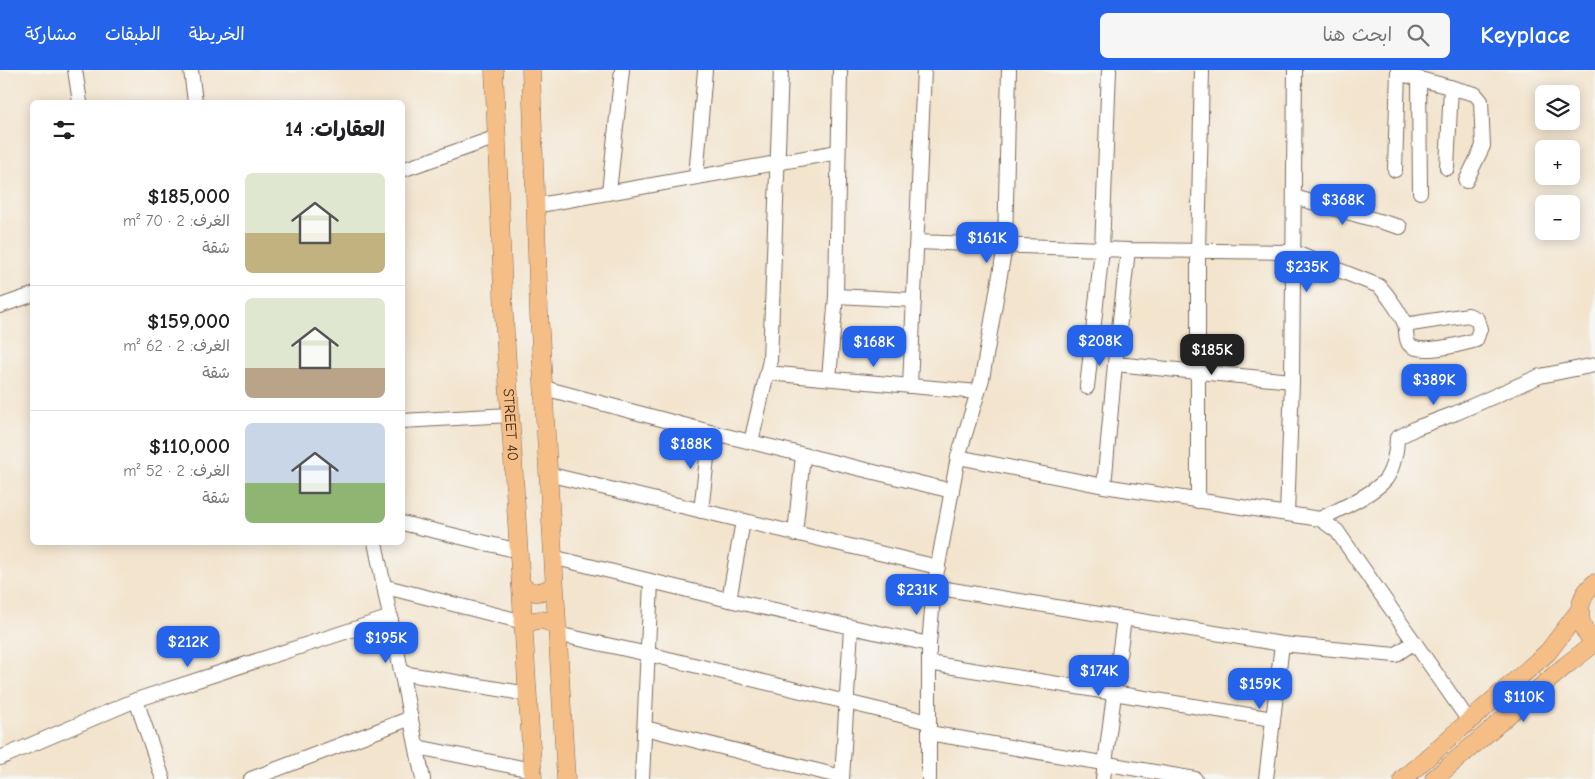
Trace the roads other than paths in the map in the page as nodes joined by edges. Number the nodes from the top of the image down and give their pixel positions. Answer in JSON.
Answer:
{"nodes":[{"id":1,"x":75,"y":70,"type":"edge"},
{"id":2,"x":191,"y":70,"type":"edge"},
{"id":3,"x":494,"y":70,"type":"edge"},
{"id":4,"x":531,"y":70,"type":"edge"},
{"id":5,"x":622,"y":70,"type":"edge"},
{"id":6,"x":705,"y":70,"type":"edge"},
{"id":7,"x":781,"y":70,"type":"edge"},
{"id":8,"x":840,"y":70,"type":"edge"},
{"id":9,"x":924,"y":70,"type":"edge"},
{"id":10,"x":1009,"y":70,"type":"edge"},
{"id":11,"x":1109,"y":70,"type":"edge"},
{"id":12,"x":1202,"y":70,"type":"edge"},
{"id":13,"x":1295,"y":70,"type":"edge"},
{"id":14,"x":1398,"y":72,"type":"edge"},
{"id":15,"x":1419,"y":79,"type":"junction"},
{"id":16,"x":1451,"y":87,"type":"junction"},
{"id":17,"x":80,"y":100,"type":"edge"},
{"id":18,"x":195,"y":100,"type":"edge"},
{"id":19,"x":497,"y":137,"type":"junction"},
{"id":20,"x":838,"y":152,"type":"junction"},
{"id":21,"x":778,"y":163,"type":"junction"},
{"id":22,"x":1447,"y":168,"type":"dead end"},
{"id":23,"x":405,"y":169,"type":"edge"},
{"id":24,"x":1395,"y":170,"type":"dead end"},
{"id":25,"x":696,"y":177,"type":"junction"},
{"id":26,"x":1466,"y":180,"type":"dead end"},
{"id":27,"x":609,"y":192,"type":"junction"},
{"id":28,"x":1420,"y":192,"type":"dead end"},
{"id":29,"x":1294,"y":197,"type":"junction"},
{"id":30,"x":534,"y":206,"type":"junction"},
{"id":31,"x":1400,"y":226,"type":"dead end"},
{"id":32,"x":917,"y":242,"type":"junction"},
{"id":33,"x":1006,"y":246,"type":"junction"},
{"id":34,"x":1102,"y":249,"type":"junction"},
{"id":35,"x":1128,"y":250,"type":"junction"},
{"id":36,"x":1198,"y":252,"type":"junction"},
{"id":37,"x":1293,"y":252,"type":"junction"},
{"id":38,"x":30,"y":296,"type":"edge"},
{"id":39,"x":836,"y":296,"type":"junction"},
{"id":40,"x":914,"y":300,"type":"junction"},
{"id":41,"x":0,"y":306,"type":"edge"},
{"id":42,"x":1405,"y":325,"type":"junction"},
{"id":43,"x":1115,"y":364,"type":"junction"},
{"id":44,"x":1595,"y":365,"type":"edge"},
{"id":45,"x":1198,"y":371,"type":"junction"},
{"id":46,"x":768,"y":373,"type":"junction"},
{"id":47,"x":829,"y":378,"type":"junction"},
{"id":48,"x":1292,"y":381,"type":"junction"},
{"id":49,"x":910,"y":386,"type":"junction"},
{"id":50,"x":1087,"y":387,"type":"dead end"},
{"id":51,"x":544,"y":388,"type":"junction"},
{"id":52,"x":978,"y":392,"type":"junction"},
{"id":53,"x":510,"y":415,"type":"junction"},
{"id":54,"x":405,"y":421,"type":"edge"},
{"id":55,"x":710,"y":432,"type":"junction"},
{"id":56,"x":751,"y":442,"type":"junction"},
{"id":57,"x":803,"y":455,"type":"junction"},
{"id":58,"x":958,"y":457,"type":"junction"},
{"id":59,"x":547,"y":474,"type":"junction"},
{"id":60,"x":1104,"y":486,"type":"junction"},
{"id":61,"x":952,"y":491,"type":"junction"},
{"id":62,"x":1198,"y":501,"type":"junction"},
{"id":63,"x":701,"y":511,"type":"junction"},
{"id":64,"x":1287,"y":514,"type":"junction"},
{"id":65,"x":1320,"y":520,"type":"junction"},
{"id":66,"x":743,"y":521,"type":"junction"},
{"id":67,"x":405,"y":524,"type":"edge"},
{"id":68,"x":795,"y":534,"type":"junction"},
{"id":69,"x":377,"y":545,"type":"edge"},
{"id":70,"x":520,"y":551,"type":"junction"},
{"id":71,"x":552,"y":557,"type":"junction"},
{"id":72,"x":938,"y":567,"type":"junction"},
{"id":73,"x":651,"y":582,"type":"junction"},
{"id":74,"x":1595,"y":583,"type":"edge"},
{"id":75,"x":522,"y":584,"type":"junction"},
{"id":76,"x":554,"y":586,"type":"junction"},
{"id":77,"x":386,"y":587,"type":"junction"},
{"id":78,"x":934,"y":587,"type":"junction"},
{"id":79,"x":729,"y":600,"type":"junction"},
{"id":80,"x":1579,"y":612,"type":"junction"},
{"id":81,"x":391,"y":617,"type":"junction"},
{"id":82,"x":1124,"y":618,"type":"junction"},
{"id":83,"x":524,"y":624,"type":"junction"},
{"id":84,"x":851,"y":628,"type":"junction"},
{"id":85,"x":556,"y":630,"type":"junction"},
{"id":86,"x":1413,"y":642,"type":"junction"},
{"id":87,"x":1595,"y":642,"type":"edge"},
{"id":88,"x":929,"y":644,"type":"junction"},
{"id":89,"x":1282,"y":644,"type":"junction"},
{"id":90,"x":648,"y":654,"type":"junction"},
{"id":91,"x":929,"y":663,"type":"junction"},
{"id":92,"x":402,"y":673,"type":"junction"},
{"id":93,"x":1114,"y":693,"type":"junction"},
{"id":94,"x":528,"y":694,"type":"junction"},
{"id":95,"x":136,"y":700,"type":"junction"},
{"id":96,"x":846,"y":702,"type":"junction"},
{"id":97,"x":411,"y":718,"type":"junction"},
{"id":98,"x":1273,"y":718,"type":"junction"},
{"id":99,"x":1470,"y":721,"type":"junction"},
{"id":100,"x":928,"y":727,"type":"junction"},
{"id":101,"x":645,"y":728,"type":"junction"},
{"id":102,"x":417,"y":747,"type":"junction"},
{"id":103,"x":0,"y":758,"type":"edge"},
{"id":104,"x":1105,"y":764,"type":"junction"},
{"id":105,"x":533,"y":774,"type":"edge"},
{"id":106,"x":842,"y":778,"type":"edge"},
{"id":107,"x":163,"y":779,"type":"edge"},
{"id":108,"x":251,"y":779,"type":"edge"},
{"id":109,"x":423,"y":779,"type":"edge"},
{"id":110,"x":566,"y":779,"type":"edge"},
{"id":111,"x":642,"y":779,"type":"edge"},
{"id":112,"x":929,"y":779,"type":"edge"},
{"id":113,"x":1103,"y":779,"type":"edge"},
{"id":114,"x":1195,"y":779,"type":"edge"},
{"id":115,"x":1266,"y":779,"type":"edge"},
{"id":116,"x":1403,"y":779,"type":"edge"},
{"id":117,"x":1434,"y":779,"type":"edge"}],
"edges":[{"from":1,"to":17,"type":"street"},
{"from":2,"to":18,"type":"street"},
{"from":3,"to":19,"type":"main road","name":"STREET 40"},
{"from":4,"to":30,"type":"main road"},
{"from":5,"to":27,"type":"street"},
{"from":6,"to":25,"type":"street"},
{"from":7,"to":21,"type":"street"},
{"from":8,"to":20,"type":"street"},
{"from":9,"to":32,"type":"street"},
{"from":10,"to":33,"type":"street"},
{"from":11,"to":34,"type":"street"},
{"from":12,"to":36,"type":"street"},
{"from":13,"to":29,"type":"street"},
{"from":14,"to":15,"type":"street"},
{"from":14,"to":24,"type":"street"},
{"from":15,"to":16,"type":"street"},
{"from":15,"to":28,"type":"street"},
{"from":16,"to":22,"type":"street"},
{"from":16,"to":26,"type":"street"},
{"from":19,"to":23,"type":"street"},
{"from":19,"to":53,"type":"main road","name":"STREET 40"},
{"from":20,"to":21,"type":"street"},
{"from":20,"to":39,"type":"street"},
{"from":21,"to":25,"type":"street"},
{"from":21,"to":46,"type":"street"},
{"from":25,"to":27,"type":"street"},
{"from":27,"to":30,"type":"street"},
{"from":29,"to":31,"type":"street"},
{"from":29,"to":37,"type":"street"},
{"from":30,"to":51,"type":"main road"},
{"from":32,"to":33,"type":"street"},
{"from":32,"to":40,"type":"street"},
{"from":33,"to":34,"type":"street"},
{"from":33,"to":52,"type":"street"},
{"from":34,"to":35,"type":"street"},
{"from":34,"to":50,"type":"street"},
{"from":35,"to":36,"type":"street"},
{"from":35,"to":43,"type":"street"},
{"from":36,"to":37,"type":"street"},
{"from":36,"to":45,"type":"street"},
{"from":37,"to":42,"type":"street"},
{"from":37,"to":48,"type":"street"},
{"from":38,"to":41,"type":"street"},
{"from":39,"to":40,"type":"street"},
{"from":39,"to":47,"type":"street"},
{"from":40,"to":49,"type":"street"},
{"from":42,"to":42,"type":"street"},
{"from":43,"to":45,"type":"street"},
{"from":43,"to":60,"type":"street"},
{"from":44,"to":65,"type":"street"},
{"from":45,"to":48,"type":"street"},
{"from":45,"to":62,"type":"street"},
{"from":46,"to":47,"type":"street"},
{"from":46,"to":56,"type":"street"},
{"from":47,"to":49,"type":"street"},
{"from":48,"to":64,"type":"street"},
{"from":49,"to":52,"type":"street"},
{"from":51,"to":55,"type":"street"},
{"from":51,"to":59,"type":"main road"},
{"from":52,"to":58,"type":"street"},
{"from":53,"to":54,"type":"street"},
{"from":53,"to":70,"type":"main road","name":"STREET 40"},
{"from":55,"to":56,"type":"street"},
{"from":55,"to":63,"type":"street"},
{"from":56,"to":57,"type":"street"},
{"from":57,"to":61,"type":"street"},
{"from":57,"to":68,"type":"street"},
{"from":58,"to":60,"type":"street"},
{"from":58,"to":61,"type":"street"},
{"from":59,"to":63,"type":"street"},
{"from":59,"to":71,"type":"main road"},
{"from":60,"to":62,"type":"street"},
{"from":61,"to":72,"type":"street"},
{"from":62,"to":64,"type":"street"},
{"from":63,"to":66,"type":"street"},
{"from":64,"to":65,"type":"street"},
{"from":65,"to":86,"type":"street"},
{"from":66,"to":68,"type":"street"},
{"from":66,"to":79,"type":"street"},
{"from":67,"to":70,"type":"street"},
{"from":68,"to":72,"type":"street"},
{"from":69,"to":77,"type":"street"},
{"from":70,"to":75,"type":"main road","name":"STREET 40"},
{"from":71,"to":73,"type":"street"},
{"from":71,"to":76,"type":"main road"},
{"from":72,"to":78,"type":"street"},
{"from":73,"to":79,"type":"street"},
{"from":73,"to":90,"type":"street"},
{"from":74,"to":80,"type":"main road"},
{"from":75,"to":76,"type":"main road"},
{"from":75,"to":83,"type":"main road","name":"STREET 40"},
{"from":76,"to":85,"type":"main road"},
{"from":77,"to":81,"type":"street"},
{"from":77,"to":83,"type":"street"},
{"from":78,"to":82,"type":"street"},
{"from":78,"to":88,"type":"street"},
{"from":79,"to":84,"type":"street"},
{"from":80,"to":87,"type":"main road"},
{"from":80,"to":99,"type":"main road"},
{"from":81,"to":92,"type":"street"},
{"from":81,"to":95,"type":"street"},
{"from":82,"to":89,"type":"street"},
{"from":82,"to":93,"type":"street"},
{"from":83,"to":85,"type":"main road"},
{"from":83,"to":94,"type":"main road","name":"STREET 40"},
{"from":84,"to":88,"type":"street"},
{"from":84,"to":96,"type":"street"},
{"from":85,"to":90,"type":"street"},
{"from":85,"to":110,"type":"main road"},
{"from":86,"to":89,"type":"street"},
{"from":86,"to":99,"type":"street"},
{"from":87,"to":117,"type":"main road"},
{"from":88,"to":91,"type":"street"},
{"from":89,"to":98,"type":"street"},
{"from":90,"to":96,"type":"street"},
{"from":90,"to":101,"type":"street"},
{"from":91,"to":93,"type":"street"},
{"from":91,"to":100,"type":"street"},
{"from":92,"to":94,"type":"street"},
{"from":92,"to":97,"type":"street"},
{"from":93,"to":98,"type":"street"},
{"from":93,"to":104,"type":"street"},
{"from":94,"to":105,"type":"main road","name":"STREET 40"},
{"from":95,"to":103,"type":"street"},
{"from":95,"to":107,"type":"street"},
{"from":96,"to":100,"type":"street"},
{"from":96,"to":106,"type":"street"},
{"from":97,"to":102,"type":"street"},
{"from":97,"to":108,"type":"street"},
{"from":98,"to":115,"type":"street"},
{"from":99,"to":116,"type":"main road"},
{"from":100,"to":104,"type":"street"},
{"from":100,"to":112,"type":"street"},
{"from":101,"to":106,"type":"street"},
{"from":101,"to":111,"type":"street"},
{"from":102,"to":105,"type":"street"},
{"from":102,"to":109,"type":"street"},
{"from":104,"to":113,"type":"street"},
{"from":104,"to":114,"type":"street"}]}
